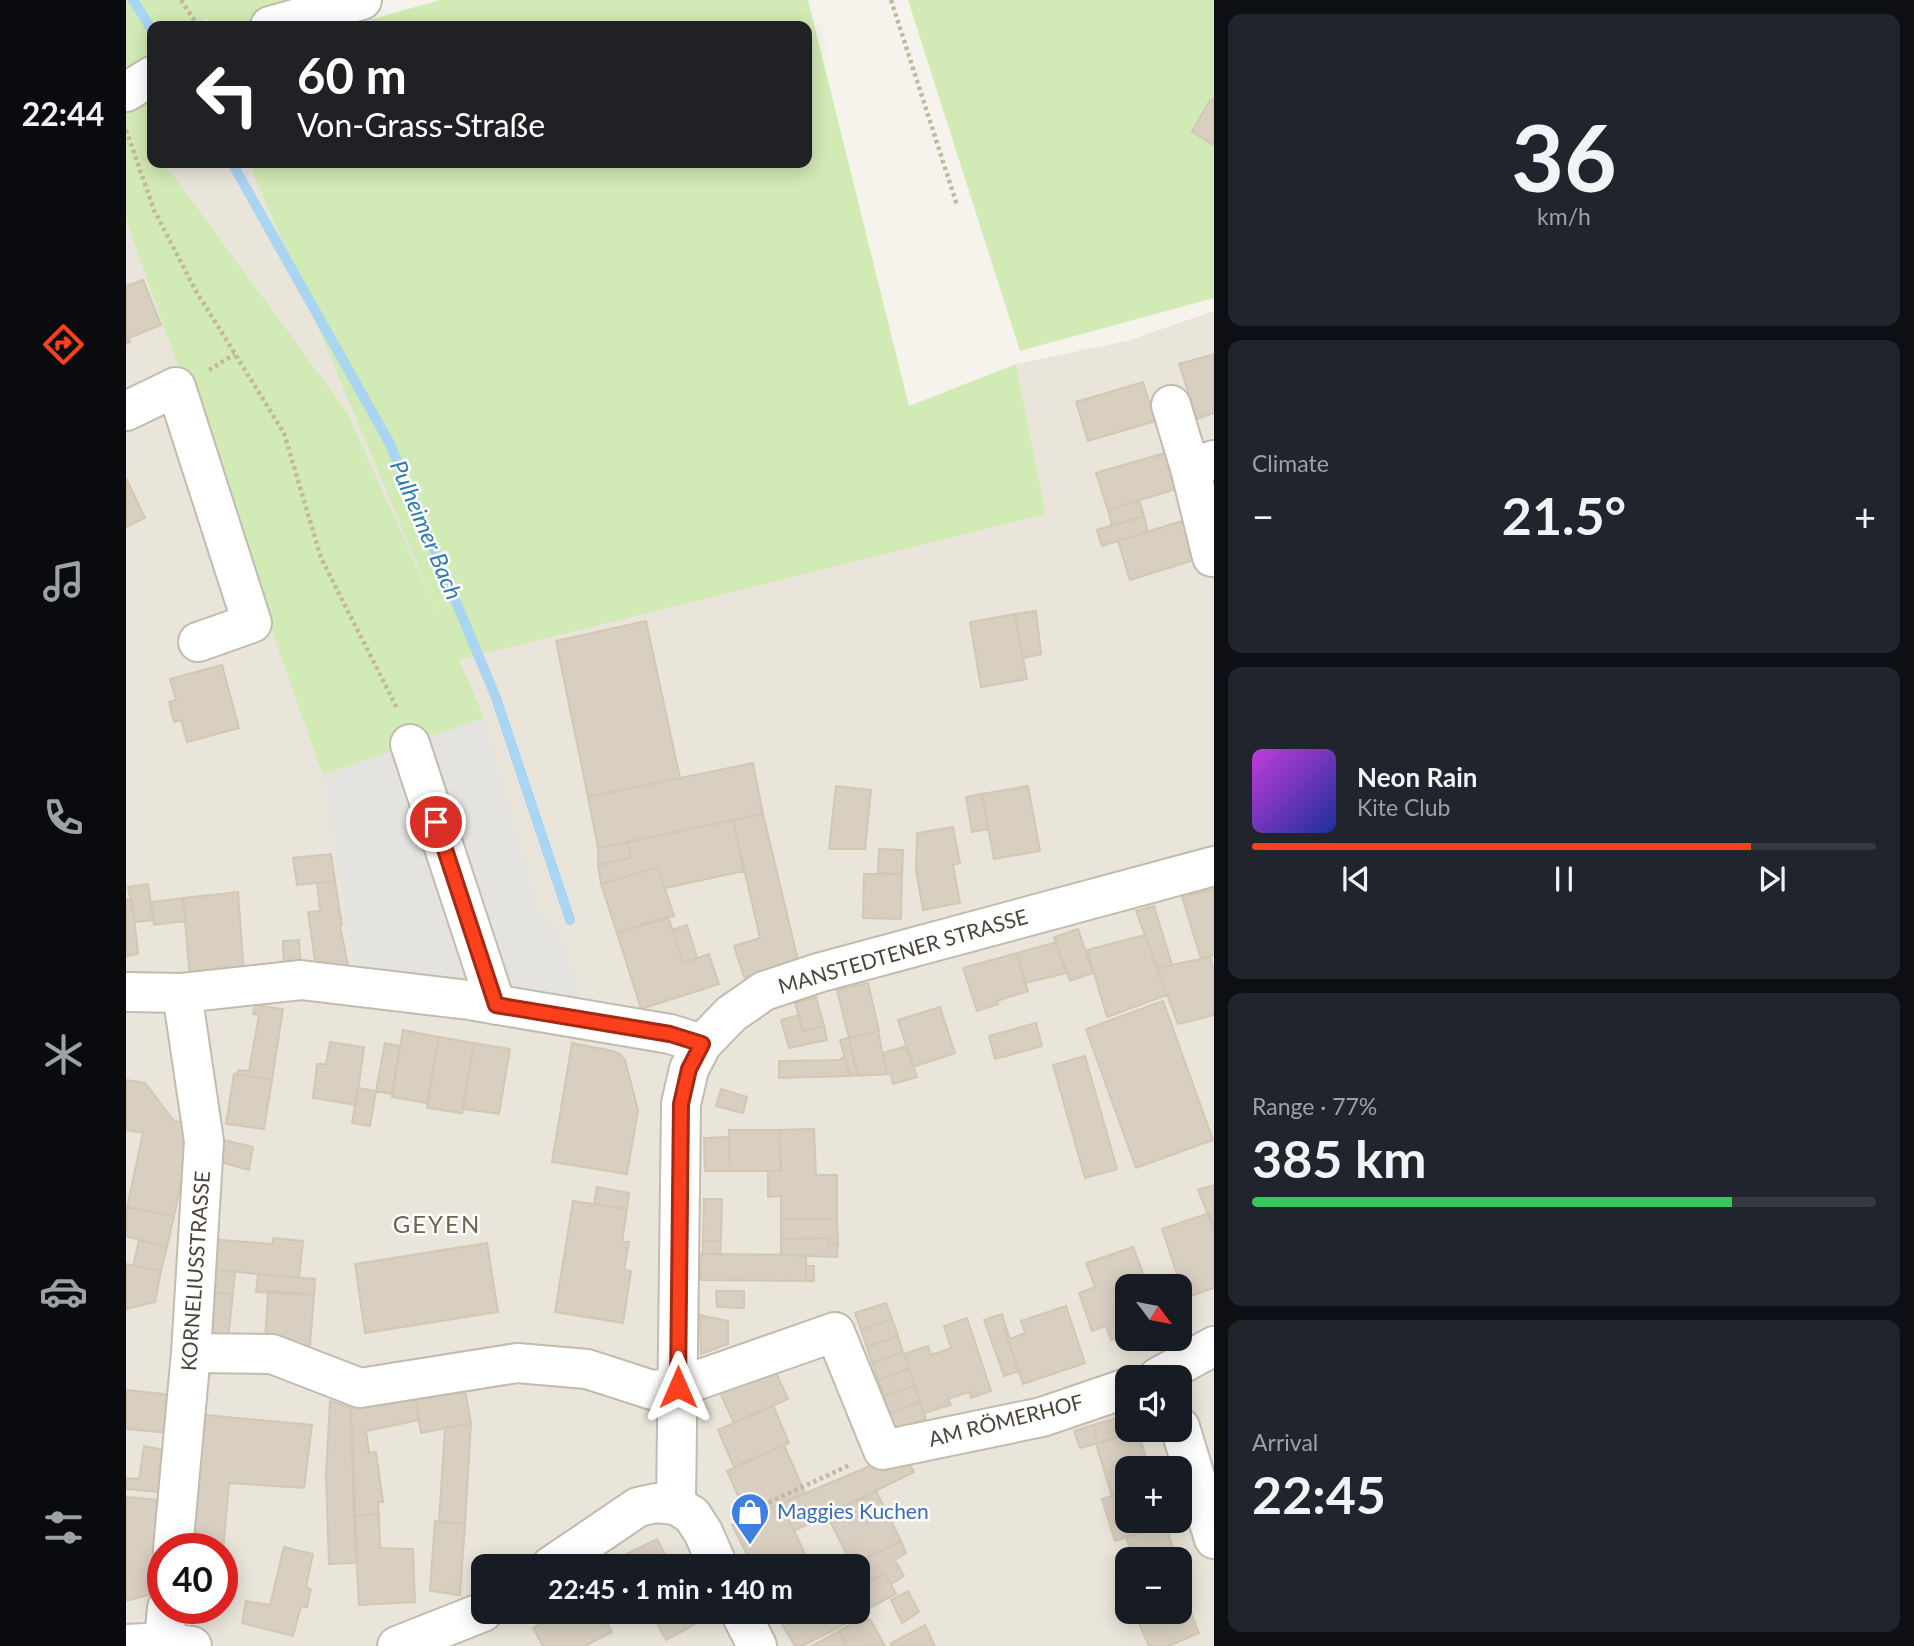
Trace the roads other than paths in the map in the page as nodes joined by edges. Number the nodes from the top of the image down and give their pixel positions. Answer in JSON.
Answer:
{"nodes":[{"id":1,"x":362,"y":0,"type":"edge"},
{"id":2,"x":288,"y":21,"type":"edge"},
{"id":3,"x":147,"y":79,"type":"edge"},
{"id":4,"x":126,"y":92,"type":"edge"},
{"id":5,"x":1171,"y":405,"type":"dead end"},
{"id":6,"x":126,"y":411,"type":"edge"},
{"id":7,"x":1205,"y":463,"type":"edge"},
{"id":8,"x":1212,"y":556,"type":"dead end"},
{"id":9,"x":198,"y":642,"type":"dead end"},
{"id":10,"x":410,"y":744,"type":"road end"},
{"id":11,"x":1214,"y":866,"type":"edge"},
{"id":12,"x":126,"y":992,"type":"edge"},
{"id":13,"x":182,"y":993,"type":"junction"},
{"id":14,"x":496,"y":1005,"type":"junction"},
{"id":15,"x":702,"y":1044,"type":"junction"},
{"id":16,"x":1214,"y":1346,"type":"edge"},
{"id":17,"x":191,"y":1353,"type":"junction"},
{"id":18,"x":1182,"y":1365,"type":"edge"},
{"id":19,"x":678,"y":1387,"type":"junction"},
{"id":20,"x":1115,"y":1392,"type":"edge"},
{"id":21,"x":1185,"y":1442,"type":"edge"},
{"id":22,"x":676,"y":1505,"type":"junction"},
{"id":23,"x":174,"y":1533,"type":"edge"},
{"id":24,"x":1214,"y":1539,"type":"edge"},
{"id":25,"x":711,"y":1549,"type":"edge"},
{"id":26,"x":569,"y":1554,"type":"edge"},
{"id":27,"x":471,"y":1617,"type":"edge"},
{"id":28,"x":746,"y":1624,"type":"edge"},
{"id":29,"x":175,"y":1632,"type":"edge"},
{"id":30,"x":126,"y":1644,"type":"edge"},
{"id":31,"x":397,"y":1646,"type":"edge"},
{"id":32,"x":757,"y":1646,"type":"edge"}],
"edges":[{"from":1,"to":2,"type":"street"},
{"from":3,"to":4,"type":"street"},
{"from":5,"to":7,"type":"street"},
{"from":6,"to":9,"type":"street"},
{"from":7,"to":8,"type":"street"},
{"from":10,"to":14,"type":"street"},
{"from":11,"to":15,"type":"street","name":"MANSTEDTENER STRASSE"},
{"from":12,"to":13,"type":"street"},
{"from":13,"to":14,"type":"street"},
{"from":13,"to":17,"type":"street","name":"KORNELIUSSTRASSE"},
{"from":14,"to":15,"type":"street"},
{"from":15,"to":19,"type":"street","name":"MANSTEDTENER STRASSE"},
{"from":16,"to":18,"type":"street"},
{"from":17,"to":19,"type":"street"},
{"from":17,"to":23,"type":"street","name":"KORNELIUSSTRASSE"},
{"from":19,"to":20,"type":"street","name":"AM RÖMERHOF"},
{"from":19,"to":22,"type":"street","name":"MANSTEDTENER STRASSE"},
{"from":21,"to":24,"type":"street"},
{"from":22,"to":25,"type":"street"},
{"from":22,"to":26,"type":"street"},
{"from":27,"to":31,"type":"street"},
{"from":28,"to":32,"type":"street"},
{"from":29,"to":30,"type":"street"}]}
